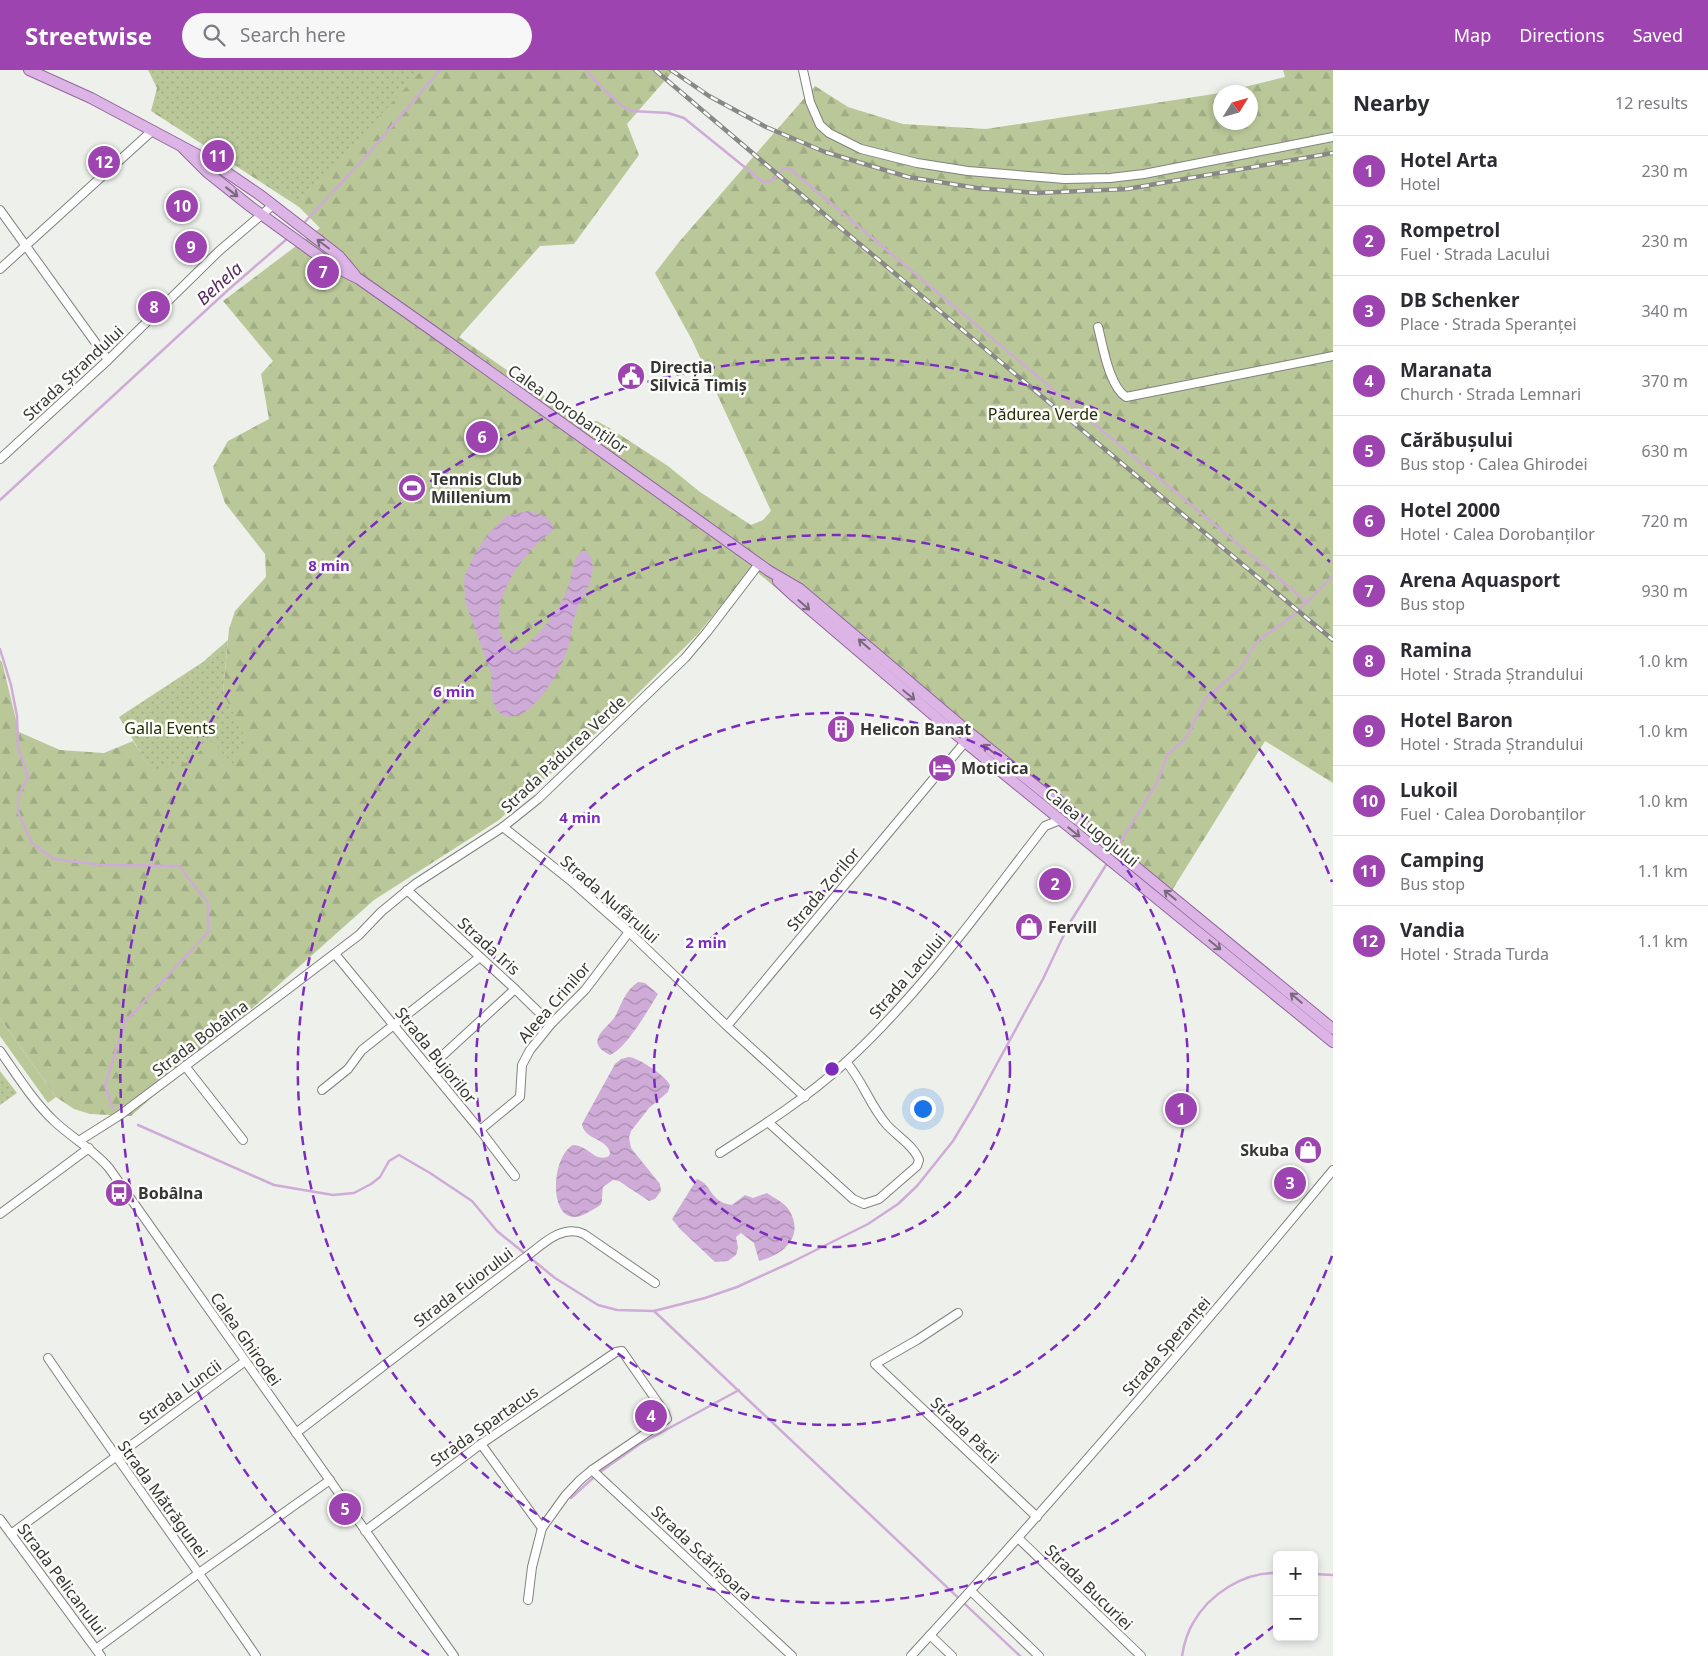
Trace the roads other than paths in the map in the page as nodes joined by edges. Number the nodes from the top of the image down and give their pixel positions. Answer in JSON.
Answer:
{"nodes":[{"id":1,"x":28,"y":70,"type":"edge"},
{"id":2,"x":803,"y":70,"type":"edge"},
{"id":3,"x":153,"y":130,"type":"junction"},
{"id":4,"x":1333,"y":137,"type":"edge"},
{"id":5,"x":183,"y":148,"type":"junction"},
{"id":6,"x":273,"y":205,"type":"junction"},
{"id":7,"x":0,"y":210,"type":"edge"},
{"id":8,"x":262,"y":215,"type":"junction"},
{"id":9,"x":26,"y":246,"type":"junction"},
{"id":10,"x":0,"y":269,"type":"edge"},
{"id":11,"x":359,"y":280,"type":"junction"},
{"id":12,"x":1098,"y":327,"type":"dead end"},
{"id":13,"x":1333,"y":356,"type":"edge"},
{"id":14,"x":108,"y":360,"type":"junction"},
{"id":15,"x":0,"y":459,"type":"edge"},
{"id":16,"x":759,"y":564,"type":"junction"},
{"id":17,"x":769,"y":571,"type":"junction"},
{"id":18,"x":965,"y":742,"type":"junction"},
{"id":19,"x":1045,"y":808,"type":"junction"},
{"id":20,"x":1060,"y":820,"type":"junction"},
{"id":21,"x":1045,"y":826,"type":"junction"},
{"id":22,"x":503,"y":827,"type":"junction"},
{"id":23,"x":407,"y":890,"type":"junction"},
{"id":24,"x":629,"y":932,"type":"junction"},
{"id":25,"x":335,"y":954,"type":"junction"},
{"id":26,"x":480,"y":957,"type":"junction"},
{"id":27,"x":515,"y":989,"type":"junction"},
{"id":28,"x":552,"y":1024,"type":"junction"},
{"id":29,"x":394,"y":1025,"type":"junction"},
{"id":30,"x":727,"y":1026,"type":"junction"},
{"id":31,"x":1333,"y":1029,"type":"edge"},
{"id":32,"x":1333,"y":1042,"type":"edge"},
{"id":33,"x":0,"y":1051,"type":"edge"},
{"id":34,"x":846,"y":1062,"type":"junction"},
{"id":35,"x":185,"y":1066,"type":"junction"},
{"id":36,"x":429,"y":1068,"type":"junction"},
{"id":37,"x":322,"y":1090,"type":"dead end"},
{"id":38,"x":805,"y":1097,"type":"junction"},
{"id":39,"x":768,"y":1122,"type":"junction"},
{"id":40,"x":480,"y":1130,"type":"junction"},
{"id":41,"x":243,"y":1140,"type":"dead end"},
{"id":42,"x":79,"y":1141,"type":"junction"},
{"id":43,"x":90,"y":1148,"type":"junction"},
{"id":44,"x":720,"y":1153,"type":"dead end"},
{"id":45,"x":1333,"y":1170,"type":"edge"},
{"id":46,"x":515,"y":1176,"type":"dead end"},
{"id":47,"x":0,"y":1214,"type":"edge"},
{"id":48,"x":655,"y":1283,"type":"dead end"},
{"id":49,"x":958,"y":1313,"type":"dead end"},
{"id":50,"x":48,"y":1358,"type":"dead end"},
{"id":51,"x":244,"y":1362,"type":"junction"},
{"id":52,"x":296,"y":1433,"type":"junction"},
{"id":53,"x":481,"y":1444,"type":"junction"},
{"id":54,"x":115,"y":1456,"type":"junction"},
{"id":55,"x":592,"y":1470,"type":"junction"},
{"id":56,"x":330,"y":1480,"type":"junction"},
{"id":57,"x":1036,"y":1517,"type":"junction"},
{"id":58,"x":0,"y":1519,"type":"edge"},
{"id":59,"x":542,"y":1528,"type":"junction"},
{"id":60,"x":365,"y":1531,"type":"junction"},
{"id":61,"x":11,"y":1534,"type":"junction"},
{"id":62,"x":1018,"y":1538,"type":"junction"},
{"id":63,"x":199,"y":1573,"type":"junction"},
{"id":64,"x":971,"y":1592,"type":"junction"},
{"id":65,"x":528,"y":1600,"type":"dead end"},
{"id":66,"x":930,"y":1635,"type":"junction"},
{"id":67,"x":99,"y":1653,"type":"edge"},
{"id":68,"x":256,"y":1656,"type":"edge"},
{"id":69,"x":454,"y":1656,"type":"edge"},
{"id":70,"x":792,"y":1656,"type":"edge"},
{"id":71,"x":911,"y":1656,"type":"edge"},
{"id":72,"x":952,"y":1656,"type":"edge"},
{"id":73,"x":1039,"y":1656,"type":"edge"},
{"id":74,"x":1141,"y":1656,"type":"edge"}],
"edges":[{"from":1,"to":3,"type":"main road","name":"Calea Dorobanților"},
{"from":2,"to":4,"type":"street"},
{"from":3,"to":5,"type":"main road","name":"Calea Dorobanților"},
{"from":3,"to":9,"type":"street"},
{"from":5,"to":6,"type":"main road","name":"Calea Dorobanților"},
{"from":5,"to":8,"type":"main road","name":"Calea Dorobanților","one_way":true},
{"from":6,"to":8,"type":"street","name":"Strada Ștrandului"},
{"from":11,"to":6,"type":"main road","name":"Calea Dorobanților","one_way":true},
{"from":7,"to":9,"type":"street"},
{"from":8,"to":11,"type":"main road","name":"Calea Dorobanților"},
{"from":8,"to":14,"type":"street","name":"Strada Ștrandului"},
{"from":9,"to":10,"type":"street"},
{"from":9,"to":14,"type":"street"},
{"from":11,"to":16,"type":"main road","name":"Calea Dorobanților"},
{"from":12,"to":13,"type":"street"},
{"from":14,"to":15,"type":"street","name":"Strada Ștrandului"},
{"from":16,"to":17,"type":"main road","name":"Calea Lugojului"},
{"from":16,"to":22,"type":"street","name":"Strada Pădurea Verde"},
{"from":17,"to":18,"type":"main road","name":"Calea Lugojului","one_way":true},
{"from":31,"to":17,"type":"main road","name":"Calea Lugojului","one_way":true},
{"from":18,"to":19,"type":"main road","name":"Calea Lugojului"},
{"from":18,"to":30,"type":"street","name":"Strada Zorilor"},
{"from":19,"to":20,"type":"main road","name":"Calea Lugojului"},
{"from":19,"to":21,"type":"street"},
{"from":20,"to":21,"type":"street","name":"Strada Lacului"},
{"from":20,"to":32,"type":"main road","name":"Calea Lugojului","one_way":true},
{"from":21,"to":34,"type":"street","name":"Strada Lacului"},
{"from":22,"to":23,"type":"street","name":"Strada Pădurea Verde"},
{"from":22,"to":24,"type":"street","name":"Strada Nufărului"},
{"from":23,"to":25,"type":"street","name":"Strada Pădurea Verde"},
{"from":23,"to":26,"type":"street","name":"Strada Iris"},
{"from":24,"to":28,"type":"street","name":"Aleea Crinilor"},
{"from":24,"to":30,"type":"street","name":"Strada Nufărului"},
{"from":25,"to":29,"type":"street","name":"Strada Bujorilor"},
{"from":25,"to":35,"type":"street","name":"Strada Bobâlna"},
{"from":26,"to":27,"type":"street","name":"Strada Iris"},
{"from":26,"to":29,"type":"street"},
{"from":27,"to":28,"type":"street","name":"Strada Iris"},
{"from":27,"to":36,"type":"street"},
{"from":28,"to":40,"type":"street","name":"Aleea Crinilor"},
{"from":29,"to":36,"type":"street","name":"Strada Bujorilor"},
{"from":29,"to":37,"type":"street"},
{"from":30,"to":38,"type":"street","name":"Strada Nufărului"},
{"from":33,"to":42,"type":"street","name":"Calea Ghirodei"},
{"from":34,"to":38,"type":"street","name":"Strada Lacului"},
{"from":34,"to":39,"type":"street"},
{"from":35,"to":41,"type":"street"},
{"from":35,"to":42,"type":"street","name":"Strada Bobâlna"},
{"from":36,"to":40,"type":"street","name":"Strada Bujorilor"},
{"from":38,"to":39,"type":"street","name":"Strada Lacului"},
{"from":39,"to":44,"type":"street","name":"Strada Lacului"},
{"from":40,"to":46,"type":"street","name":"Strada Bujorilor"},
{"from":42,"to":43,"type":"street","name":"Calea Ghirodei"},
{"from":43,"to":47,"type":"street"},
{"from":43,"to":51,"type":"street","name":"Calea Ghirodei"},
{"from":45,"to":57,"type":"street","name":"Strada Speranței"},
{"from":48,"to":52,"type":"street","name":"Strada Fuiorului"},
{"from":49,"to":57,"type":"street","name":"Strada Păcii"},
{"from":50,"to":54,"type":"street","name":"Strada Mătrăgunei"},
{"from":51,"to":52,"type":"street","name":"Calea Ghirodei"},
{"from":51,"to":54,"type":"street","name":"Strada Luncii"},
{"from":52,"to":56,"type":"street","name":"Calea Ghirodei"},
{"from":53,"to":55,"type":"street","name":"Strada Spartacus"},
{"from":53,"to":59,"type":"street"},
{"from":53,"to":60,"type":"street","name":"Strada Spartacus"},
{"from":54,"to":61,"type":"street","name":"Strada Luncii"},
{"from":54,"to":63,"type":"street","name":"Strada Mătrăgunei"},
{"from":55,"to":59,"type":"street"},
{"from":55,"to":70,"type":"street","name":"Strada Scărișoara"},
{"from":56,"to":60,"type":"street","name":"Calea Ghirodei"},
{"from":56,"to":63,"type":"street"},
{"from":57,"to":62,"type":"street","name":"Strada Speranței"},
{"from":58,"to":61,"type":"street","name":"Strada Pelicanului"},
{"from":59,"to":65,"type":"street"},
{"from":60,"to":69,"type":"street","name":"Calea Ghirodei"},
{"from":61,"to":67,"type":"street","name":"Strada Pelicanului"},
{"from":62,"to":64,"type":"street","name":"Strada Speranței"},
{"from":62,"to":74,"type":"street","name":"Strada Bucuriei"},
{"from":63,"to":67,"type":"street"},
{"from":63,"to":68,"type":"street","name":"Strada Mătrăgunei"},
{"from":64,"to":66,"type":"street","name":"Strada Speranței"},
{"from":64,"to":73,"type":"street"},
{"from":66,"to":71,"type":"street","name":"Strada Speranței"},
{"from":66,"to":72,"type":"street"}]}
